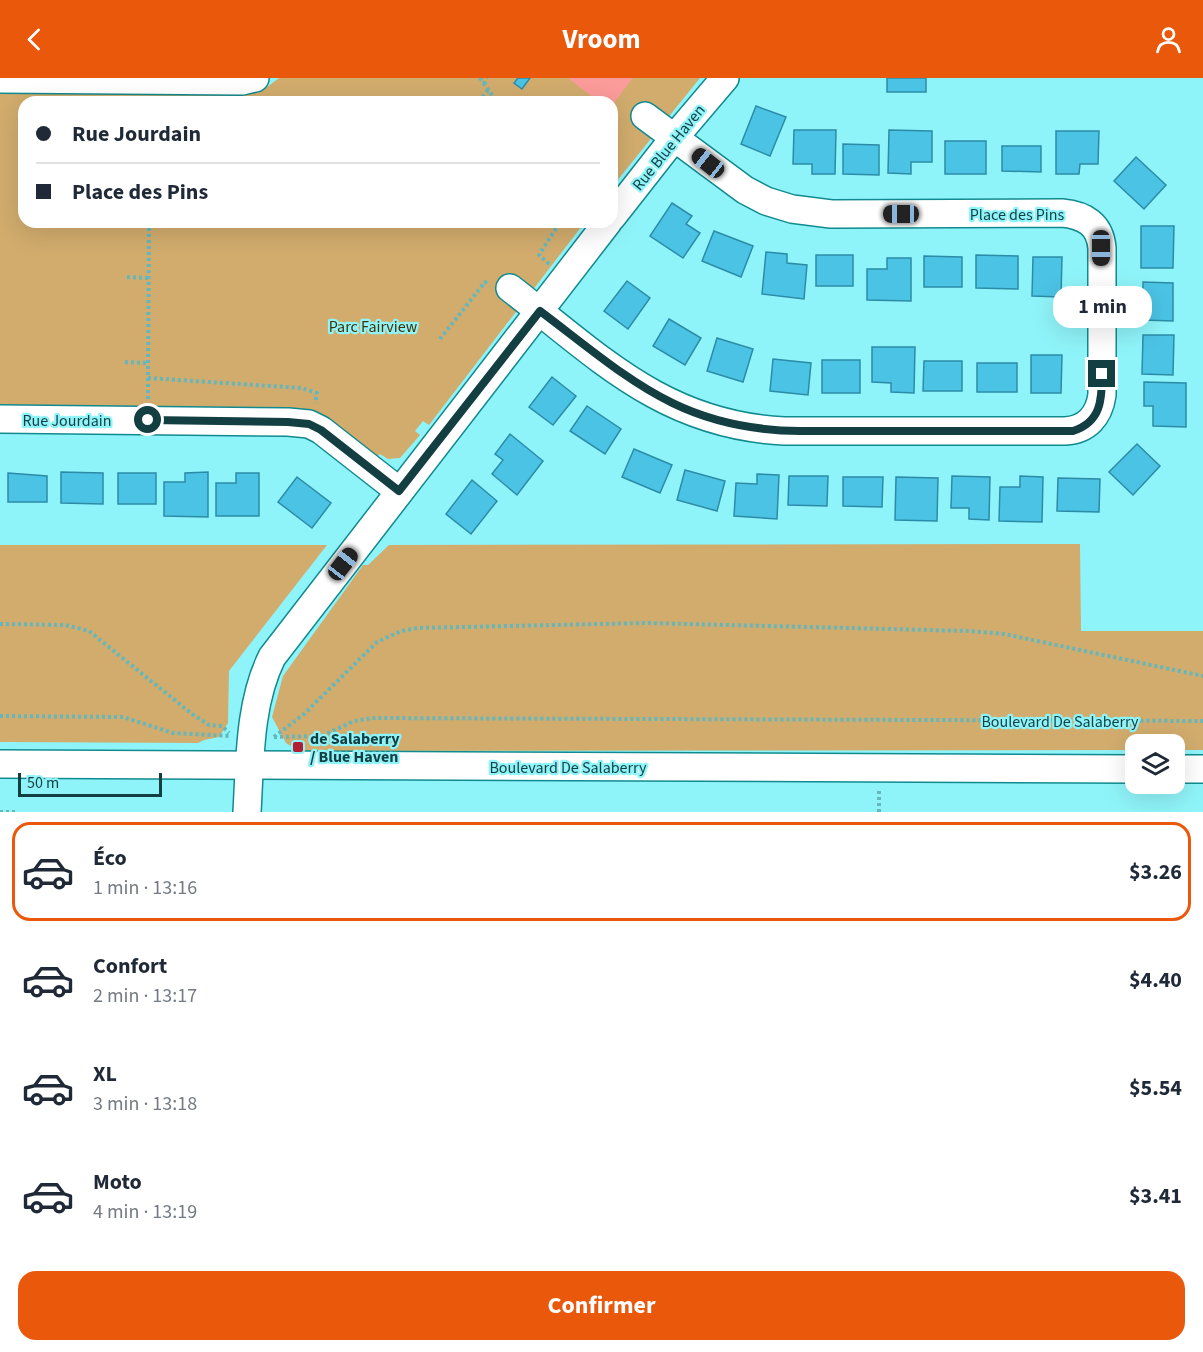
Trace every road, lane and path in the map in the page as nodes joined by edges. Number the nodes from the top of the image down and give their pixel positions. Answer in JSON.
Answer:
{"nodes":[{"id":1,"x":255,"y":78,"type":"edge"},
{"id":2,"x":480,"y":78,"type":"edge"},
{"id":3,"x":487,"y":78,"type":"edge"},
{"id":4,"x":725,"y":78,"type":"edge"},
{"id":5,"x":0,"y":79,"type":"edge"},
{"id":6,"x":484,"y":84,"type":"junction"},
{"id":7,"x":488,"y":90,"type":"junction"},
{"id":8,"x":484,"y":96,"type":"edge"},
{"id":9,"x":492,"y":96,"type":"edge"},
{"id":10,"x":645,"y":116,"type":"dead end"},
{"id":11,"x":674,"y":138,"type":"junction"},
{"id":12,"x":618,"y":209,"type":"edge"},
{"id":13,"x":148,"y":228,"type":"edge"},
{"id":14,"x":555,"y":228,"type":"edge"},
{"id":15,"x":603,"y":228,"type":"edge"},
{"id":16,"x":553,"y":267,"type":"dead end"},
{"id":17,"x":126,"y":277,"type":"dead end"},
{"id":18,"x":148,"y":278,"type":"junction"},
{"id":19,"x":502,"y":289,"type":"joint"},
{"id":20,"x":540,"y":311,"type":"junction"},
{"id":21,"x":441,"y":339,"type":"dead end"},
{"id":22,"x":125,"y":362,"type":"dead end"},
{"id":23,"x":148,"y":363,"type":"junction"},
{"id":24,"x":0,"y":419,"type":"edge"},
{"id":25,"x":309,"y":424,"type":"junction"},
{"id":26,"x":399,"y":491,"type":"junction"},
{"id":27,"x":0,"y":624,"type":"edge"},
{"id":28,"x":1203,"y":676,"type":"edge"},
{"id":29,"x":0,"y":716,"type":"edge"},
{"id":30,"x":1203,"y":721,"type":"edge"},
{"id":31,"x":0,"y":764,"type":"edge"},
{"id":32,"x":250,"y":765,"type":"junction"},
{"id":33,"x":1125,"y":769,"type":"edge"},
{"id":34,"x":1185,"y":769,"type":"edge"},
{"id":35,"x":1203,"y":769,"type":"edge"},
{"id":36,"x":879,"y":787,"type":"dead end"},
{"id":37,"x":0,"y":812,"type":"edge"},
{"id":38,"x":16,"y":812,"type":"edge"},
{"id":39,"x":247,"y":812,"type":"edge"},
{"id":40,"x":879,"y":812,"type":"edge"}],
"edges":[{"from":1,"to":5,"type":"street"},
{"from":2,"to":6,"type":"path"},
{"from":3,"to":6,"type":"path"},
{"from":4,"to":11,"type":"street","name":"Rue Blue Haven"},
{"from":6,"to":7,"type":"path"},
{"from":7,"to":8,"type":"path"},
{"from":7,"to":9,"type":"path"},
{"from":10,"to":11,"type":"street","name":"Place des Pins"},
{"from":11,"to":12,"type":"street","name":"Rue Blue Haven"},
{"from":11,"to":20,"type":"street","name":"Place des Pins"},
{"from":13,"to":18,"type":"path"},
{"from":14,"to":16,"type":"path"},
{"from":15,"to":20,"type":"street"},
{"from":17,"to":18,"type":"path"},
{"from":18,"to":23,"type":"path"},
{"from":19,"to":20,"type":"street","name":"Place des Pins"},
{"from":19,"to":21,"type":"path"},
{"from":20,"to":26,"type":"street"},
{"from":22,"to":23,"type":"path"},
{"from":23,"to":25,"type":"path"},
{"from":24,"to":25,"type":"street","name":"Rue Jourdain"},
{"from":25,"to":26,"type":"street","name":"Rue Jourdain"},
{"from":26,"to":32,"type":"street"},
{"from":27,"to":29,"type":"path"},
{"from":28,"to":30,"type":"path","name":"Boulevard De Salaberry"},
{"from":31,"to":32,"type":"street","name":"Boulevard De Salaberry"},
{"from":32,"to":33,"type":"street","name":"Boulevard De Salaberry"},
{"from":32,"to":39,"type":"street"},
{"from":34,"to":35,"type":"street"},
{"from":36,"to":40,"type":"path"},
{"from":37,"to":38,"type":"path"}]}
